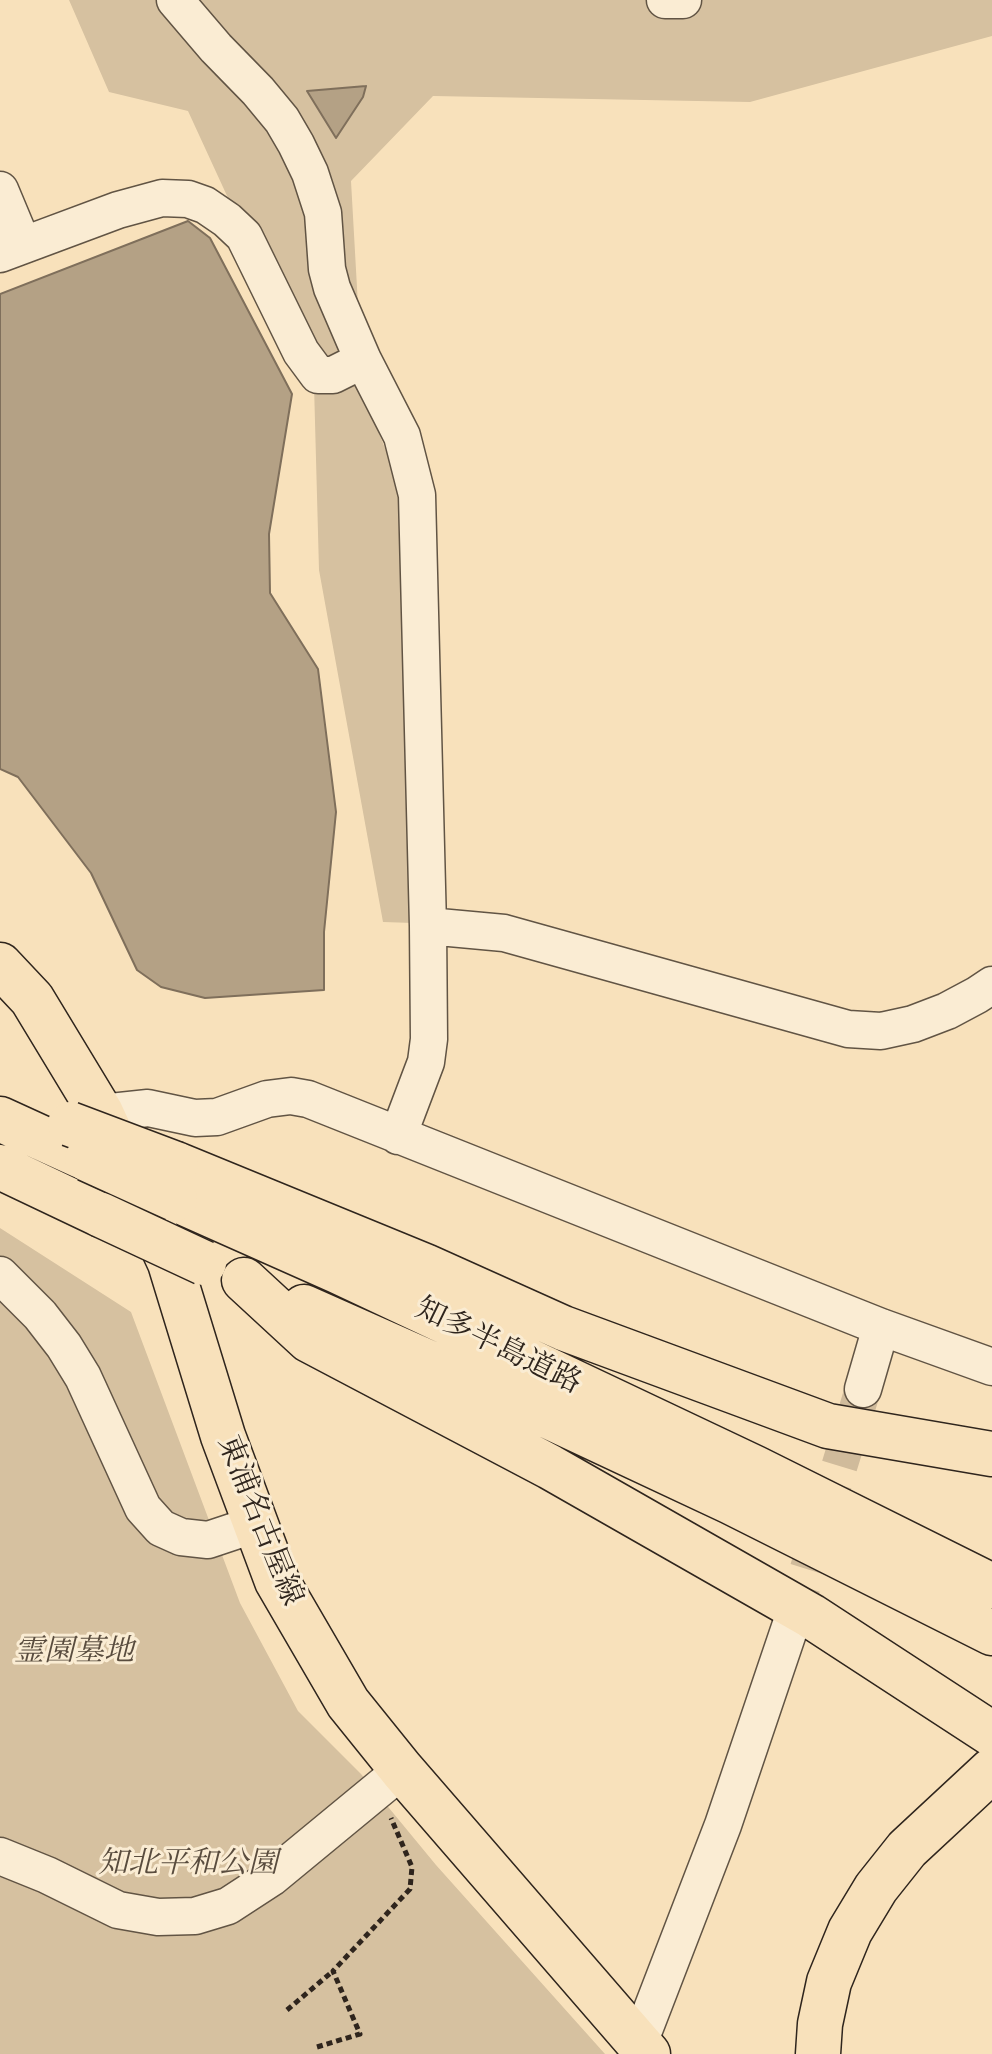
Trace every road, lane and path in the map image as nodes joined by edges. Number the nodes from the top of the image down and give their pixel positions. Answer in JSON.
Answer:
{"nodes":[{"id":1,"x":175,"y":0,"type":"edge"},
{"id":2,"x":665,"y":0,"type":"edge"},
{"id":3,"x":683,"y":0,"type":"edge"},
{"id":4,"x":0,"y":190,"type":"edge"},
{"id":5,"x":11,"y":250,"type":"edge"},
{"id":6,"x":363,"y":360,"type":"junction"},
{"id":7,"x":428,"y":926,"type":"junction"},
{"id":8,"x":0,"y":965,"type":"edge"},
{"id":9,"x":992,"y":985,"type":"edge"},
{"id":10,"x":0,"y":1103,"type":"edge"},
{"id":11,"x":0,"y":1119,"type":"edge"},
{"id":12,"x":84,"y":1131,"type":"junction"},
{"id":13,"x":398,"y":1136,"type":"junction"},
{"id":14,"x":0,"y":1167,"type":"edge"},
{"id":15,"x":175,"y":1182,"type":"junction"},
{"id":16,"x":0,"y":1275,"type":"edge"},
{"id":17,"x":244,"y":1280,"type":"junction"},
{"id":18,"x":881,"y":1327,"type":"junction"},
{"id":19,"x":992,"y":1367,"type":"edge"},
{"id":20,"x":863,"y":1389,"type":"tunnel mouth"},
{"id":21,"x":992,"y":1454,"type":"edge"},
{"id":22,"x":256,"y":1524,"type":"junction"},
{"id":23,"x":992,"y":1586,"type":"edge"},
{"id":24,"x":792,"y":1621,"type":"tunnel mouth"},
{"id":25,"x":992,"y":1633,"type":"edge"},
{"id":26,"x":992,"y":1734,"type":"edge"},
{"id":27,"x":992,"y":1770,"type":"edge"},
{"id":28,"x":390,"y":1779,"type":"junction"},
{"id":29,"x":992,"y":1806,"type":"edge"},
{"id":30,"x":0,"y":1856,"type":"edge"},
{"id":31,"x":333,"y":1971,"type":"junction"},
{"id":32,"x":287,"y":2010,"type":"dead end"},
{"id":33,"x":317,"y":2047,"type":"dead end"},
{"id":34,"x":644,"y":2048,"type":"edge"},
{"id":35,"x":818,"y":2054,"type":"edge"},
{"id":36,"x":841,"y":2054,"type":"edge"}],
"edges":[{"from":1,"to":6,"type":"street"},
{"from":2,"to":3,"type":"street"},
{"from":4,"to":5,"type":"street"},
{"from":5,"to":6,"type":"street"},
{"from":6,"to":7,"type":"street"},
{"from":7,"to":9,"type":"street"},
{"from":7,"to":13,"type":"street"},
{"from":8,"to":12,"type":"main road","name":"東浦名古屋線"},
{"from":10,"to":12,"type":"main road"},
{"from":11,"to":12,"type":"main road","name":"知多半島道路"},
{"from":12,"to":13,"type":"street"},
{"from":12,"to":15,"type":"main road","name":"知多半島道路","bridge":true},
{"from":12,"to":22,"type":"main road","name":"東浦名古屋線"},
{"from":13,"to":18,"type":"street"},
{"from":14,"to":17,"type":"main road","name":"知多半島道路","bridge":true},
{"from":15,"to":21,"type":"main road"},
{"from":15,"to":23,"type":"main road","name":"知多半島道路"},
{"from":16,"to":22,"type":"street"},
{"from":17,"to":25,"type":"main road","name":"知多半島道路"},
{"from":17,"to":26,"type":"main road"},
{"from":18,"to":19,"type":"street"},
{"from":18,"to":20,"type":"street"},
{"from":22,"to":28,"type":"main road","name":"東浦名古屋線"},
{"from":24,"to":34,"type":"street"},
{"from":27,"to":35,"type":"main road"},
{"from":28,"to":30,"type":"street"},
{"from":28,"to":31,"type":"path"},
{"from":28,"to":34,"type":"main road","name":"東浦名古屋線"},
{"from":29,"to":36,"type":"main road"},
{"from":31,"to":32,"type":"path"},
{"from":31,"to":33,"type":"path"}]}
